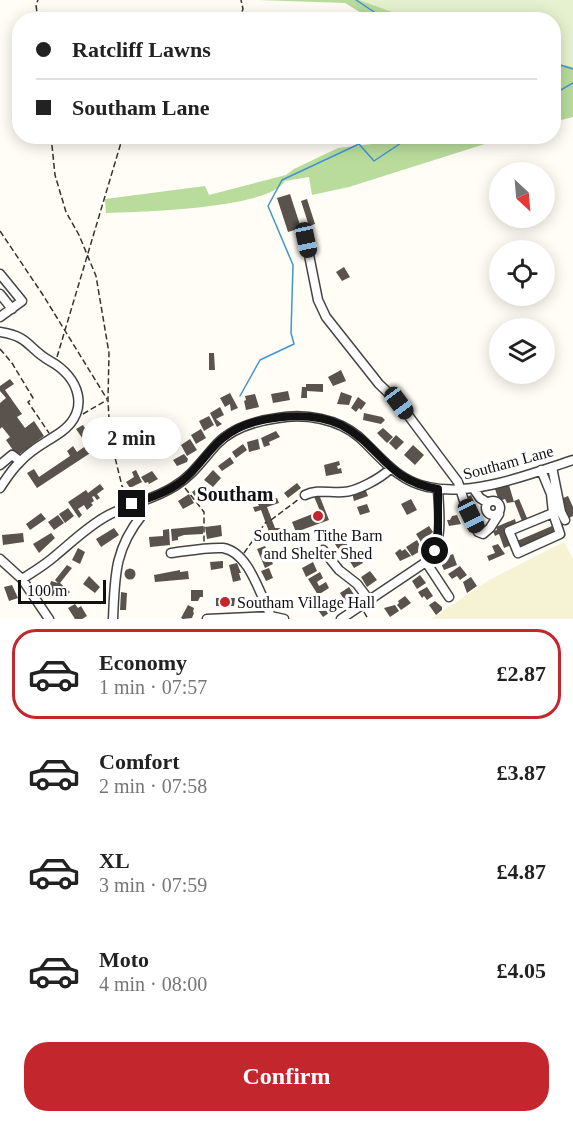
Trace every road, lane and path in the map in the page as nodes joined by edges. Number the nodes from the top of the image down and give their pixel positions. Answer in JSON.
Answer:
{"nodes":[{"id":1,"x":52,"y":144,"type":"edge"},
{"id":2,"x":121,"y":144,"type":"edge"},
{"id":3,"x":0,"y":231,"type":"edge"},
{"id":4,"x":306,"y":240,"type":"dead end"},
{"id":5,"x":87,"y":255,"type":"junction"},
{"id":6,"x":0,"y":274,"type":"edge"},
{"id":7,"x":0,"y":294,"type":"edge"},
{"id":8,"x":12,"y":309,"type":"junction"},
{"id":9,"x":0,"y":317,"type":"edge"},
{"id":10,"x":65,"y":330,"type":"junction"},
{"id":11,"x":0,"y":332,"type":"edge"},
{"id":12,"x":0,"y":349,"type":"edge"},
{"id":13,"x":55,"y":364,"type":"junction"},
{"id":14,"x":108,"y":400,"type":"junction"},
{"id":15,"x":71,"y":421,"type":"junction"},
{"id":16,"x":51,"y":437,"type":"junction"},
{"id":17,"x":573,"y":460,"type":"edge"},
{"id":18,"x":20,"y":461,"type":"junction"},
{"id":19,"x":0,"y":465,"type":"edge"},
{"id":20,"x":552,"y":467,"type":"junction"},
{"id":21,"x":390,"y":469,"type":"junction"},
{"id":22,"x":541,"y":470,"type":"junction"},
{"id":23,"x":181,"y":482,"type":"junction"},
{"id":24,"x":0,"y":488,"type":"edge"},
{"id":25,"x":473,"y":488,"type":"junction"},
{"id":26,"x":438,"y":489,"type":"junction"},
{"id":27,"x":462,"y":489,"type":"junction"},
{"id":28,"x":305,"y":495,"type":"joint"},
{"id":29,"x":136,"y":503,"type":"junction"},
{"id":30,"x":553,"y":513,"type":"junction"},
{"id":31,"x":271,"y":520,"type":"dead end"},
{"id":32,"x":565,"y":520,"type":"dead end"},
{"id":33,"x":266,"y":522,"type":"dead end"},
{"id":34,"x":204,"y":549,"type":"junction"},
{"id":35,"x":246,"y":550,"type":"dead end"},
{"id":36,"x":323,"y":550,"type":"dead end"},
{"id":37,"x":171,"y":553,"type":"dead end"},
{"id":38,"x":0,"y":559,"type":"edge"},
{"id":39,"x":426,"y":562,"type":"junction"},
{"id":40,"x":22,"y":579,"type":"junction"},
{"id":41,"x":449,"y":597,"type":"dead end"},
{"id":42,"x":369,"y":600,"type":"junction"},
{"id":43,"x":271,"y":616,"type":"junction"},
{"id":44,"x":49,"y":619,"type":"edge"},
{"id":45,"x":113,"y":619,"type":"edge"},
{"id":46,"x":207,"y":619,"type":"edge"},
{"id":47,"x":284,"y":619,"type":"edge"},
{"id":48,"x":341,"y":619,"type":"edge"}],
"edges":[{"from":1,"to":5,"type":"path"},
{"from":2,"to":5,"type":"path"},
{"from":3,"to":10,"type":"path"},
{"from":4,"to":27,"type":"street"},
{"from":5,"to":10,"type":"path"},
{"from":5,"to":14,"type":"path"},
{"from":6,"to":8,"type":"street"},
{"from":7,"to":8,"type":"street"},
{"from":8,"to":9,"type":"street"},
{"from":10,"to":13,"type":"path"},
{"from":10,"to":14,"type":"path"},
{"from":11,"to":13,"type":"street"},
{"from":12,"to":16,"type":"path"},
{"from":13,"to":15,"type":"street"},
{"from":14,"to":15,"type":"path"},
{"from":14,"to":29,"type":"path"},
{"from":15,"to":16,"type":"street"},
{"from":16,"to":18,"type":"street"},
{"from":17,"to":20,"type":"street","name":"Southam Lane"},
{"from":18,"to":19,"type":"street"},
{"from":18,"to":24,"type":"street"},
{"from":20,"to":22,"type":"street","name":"Southam Lane"},
{"from":20,"to":32,"type":"street"},
{"from":21,"to":23,"type":"street","name":"Southam Lane"},
{"from":21,"to":26,"type":"street","name":"Southam Lane"},
{"from":21,"to":28,"type":"street"},
{"from":22,"to":25,"type":"street","name":"Southam Lane"},
{"from":22,"to":30,"type":"street"},
{"from":23,"to":29,"type":"street","name":"Southam Lane"},
{"from":23,"to":34,"type":"path"},
{"from":25,"to":27,"type":"street","name":"Southam Lane"},
{"from":25,"to":27,"type":"street"},
{"from":26,"to":27,"type":"street","name":"Southam Lane"},
{"from":26,"to":39,"type":"street"},
{"from":28,"to":31,"type":"path"},
{"from":29,"to":40,"type":"street","name":"Southam Lane"},
{"from":29,"to":45,"type":"street"},
{"from":30,"to":30,"type":"street"},
{"from":33,"to":35,"type":"path"},
{"from":34,"to":37,"type":"street"},
{"from":34,"to":43,"type":"street"},
{"from":36,"to":42,"type":"street"},
{"from":38,"to":40,"type":"street"},
{"from":39,"to":41,"type":"street"},
{"from":39,"to":42,"type":"street"},
{"from":40,"to":44,"type":"street"},
{"from":42,"to":48,"type":"street"},
{"from":43,"to":46,"type":"street"},
{"from":43,"to":47,"type":"street"}]}
